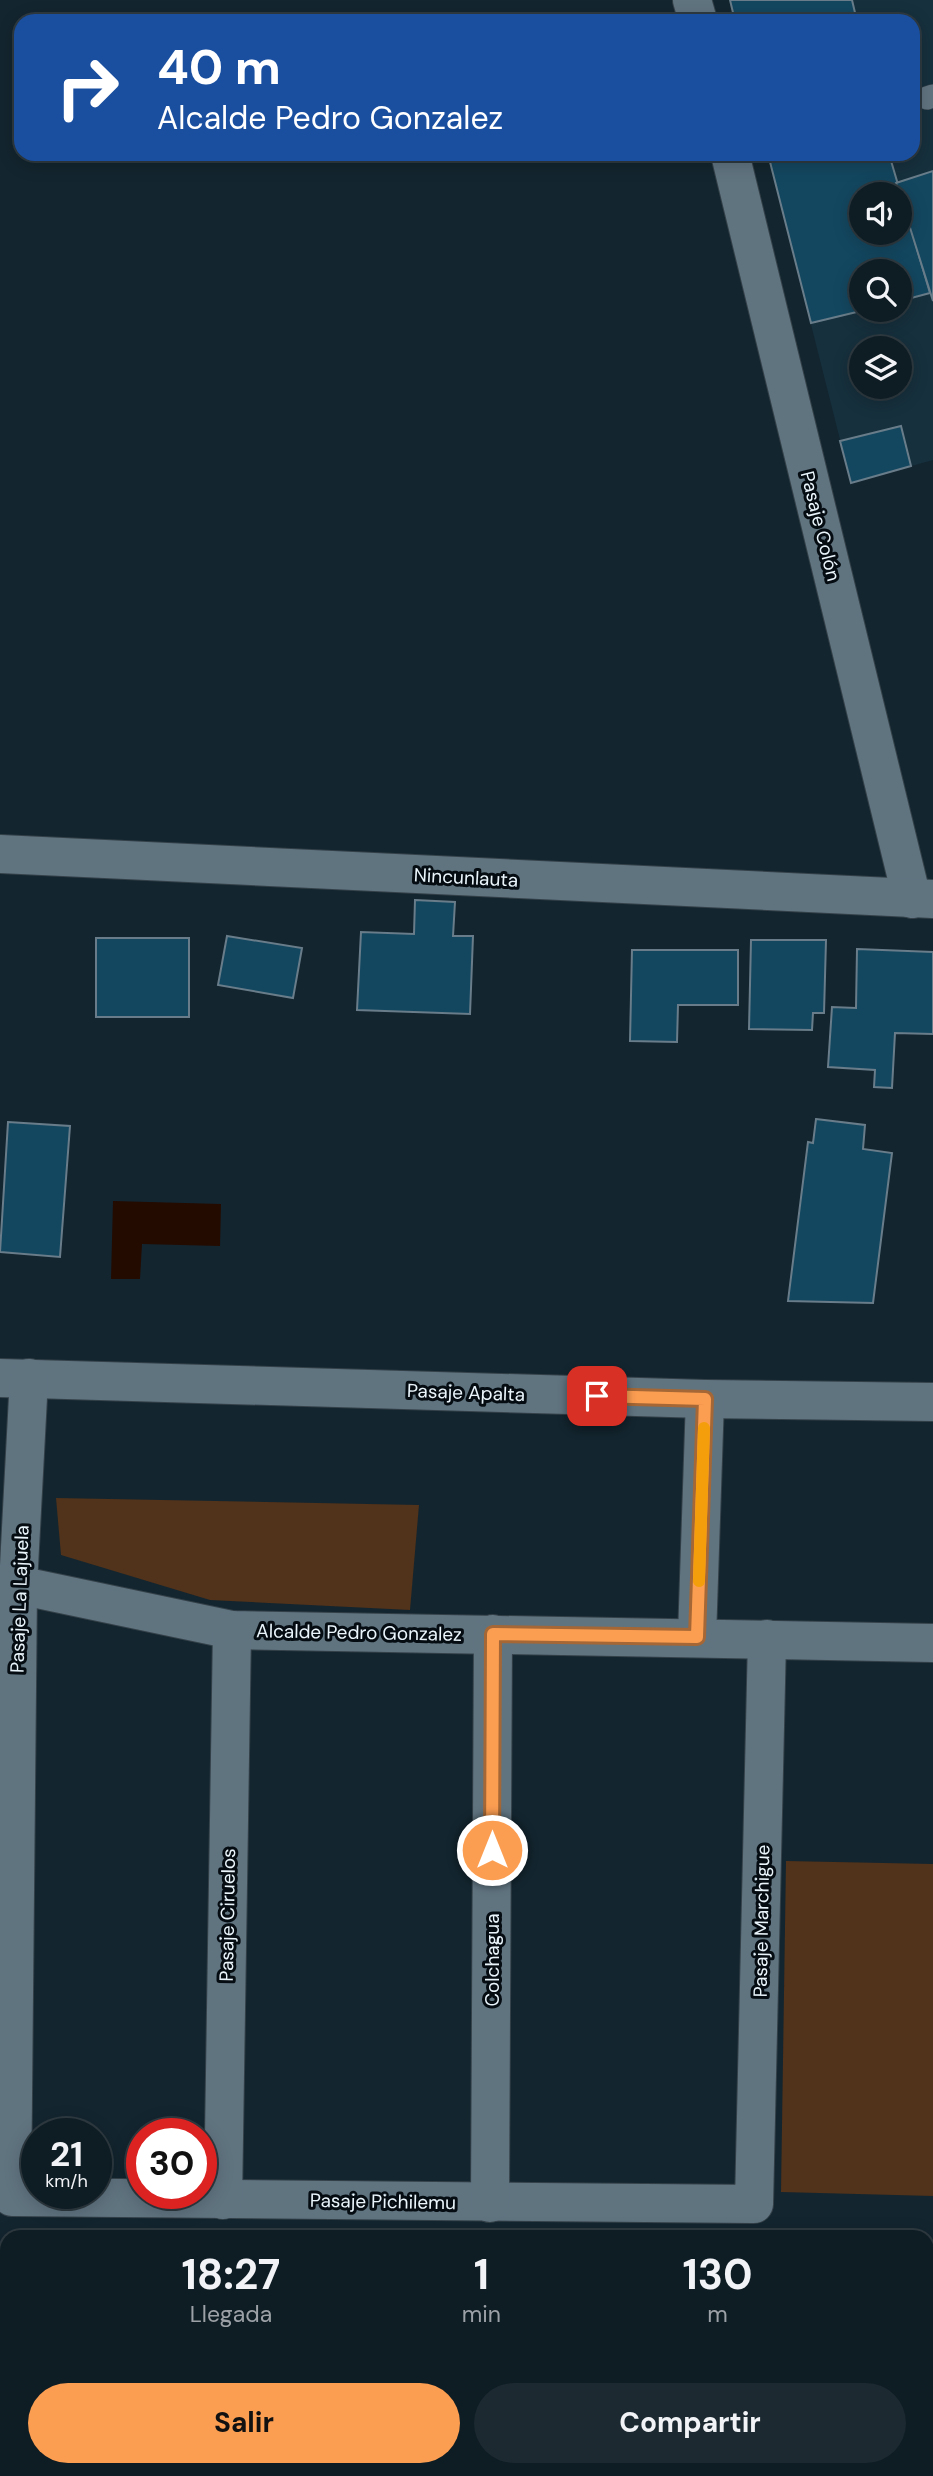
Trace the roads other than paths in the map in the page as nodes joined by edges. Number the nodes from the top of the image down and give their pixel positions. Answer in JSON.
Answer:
{"nodes":[{"id":1,"x":732,"y":161,"type":"edge"},
{"id":2,"x":0,"y":855,"type":"edge"},
{"id":3,"x":922,"y":899,"type":"edge"},
{"id":4,"x":15,"y":1378,"type":"edge"},
{"id":5,"x":705,"y":1399,"type":"junction"},
{"id":6,"x":933,"y":1402,"type":"edge"},
{"id":7,"x":9,"y":1585,"type":"edge"},
{"id":8,"x":232,"y":1630,"type":"junction"},
{"id":9,"x":493,"y":1634,"type":"junction"},
{"id":10,"x":697,"y":1637,"type":"junction"},
{"id":11,"x":767,"y":1639,"type":"junction"},
{"id":12,"x":933,"y":1643,"type":"edge"},
{"id":13,"x":12,"y":2197,"type":"joint"},
{"id":14,"x":223,"y":2200,"type":"junction"},
{"id":15,"x":491,"y":2203,"type":"junction"},
{"id":16,"x":754,"y":2204,"type":"joint"}],
"edges":[{"from":1,"to":3,"type":"street","name":"Pasaje Colón"},
{"from":2,"to":3,"type":"street","name":"Nincunlauta"},
{"from":4,"to":5,"type":"street","name":"Pasaje Apalta"},
{"from":4,"to":7,"type":"street","name":"Pasaje La Lajuela"},
{"from":5,"to":6,"type":"street","name":"Pasaje Apalta"},
{"from":5,"to":10,"type":"street"},
{"from":7,"to":8,"type":"street","name":"Alcalde Pedro Gonzalez"},
{"from":7,"to":13,"type":"street","name":"Pasaje La Lajuela"},
{"from":8,"to":9,"type":"street","name":"Alcalde Pedro Gonzalez"},
{"from":8,"to":14,"type":"street","name":"Pasaje Ciruelos"},
{"from":9,"to":10,"type":"street","name":"Alcalde Pedro Gonzalez"},
{"from":9,"to":15,"type":"street","name":"Colchagua"},
{"from":10,"to":11,"type":"street","name":"Alcalde Pedro Gonzalez"},
{"from":11,"to":12,"type":"street","name":"Alcalde Pedro Gonzalez"},
{"from":11,"to":16,"type":"street","name":"Pasaje Marchigue"},
{"from":13,"to":14,"type":"street","name":"Pasaje Pichilemu"},
{"from":14,"to":15,"type":"street","name":"Pasaje Pichilemu"},
{"from":15,"to":16,"type":"street","name":"Pasaje Pichilemu"}]}
